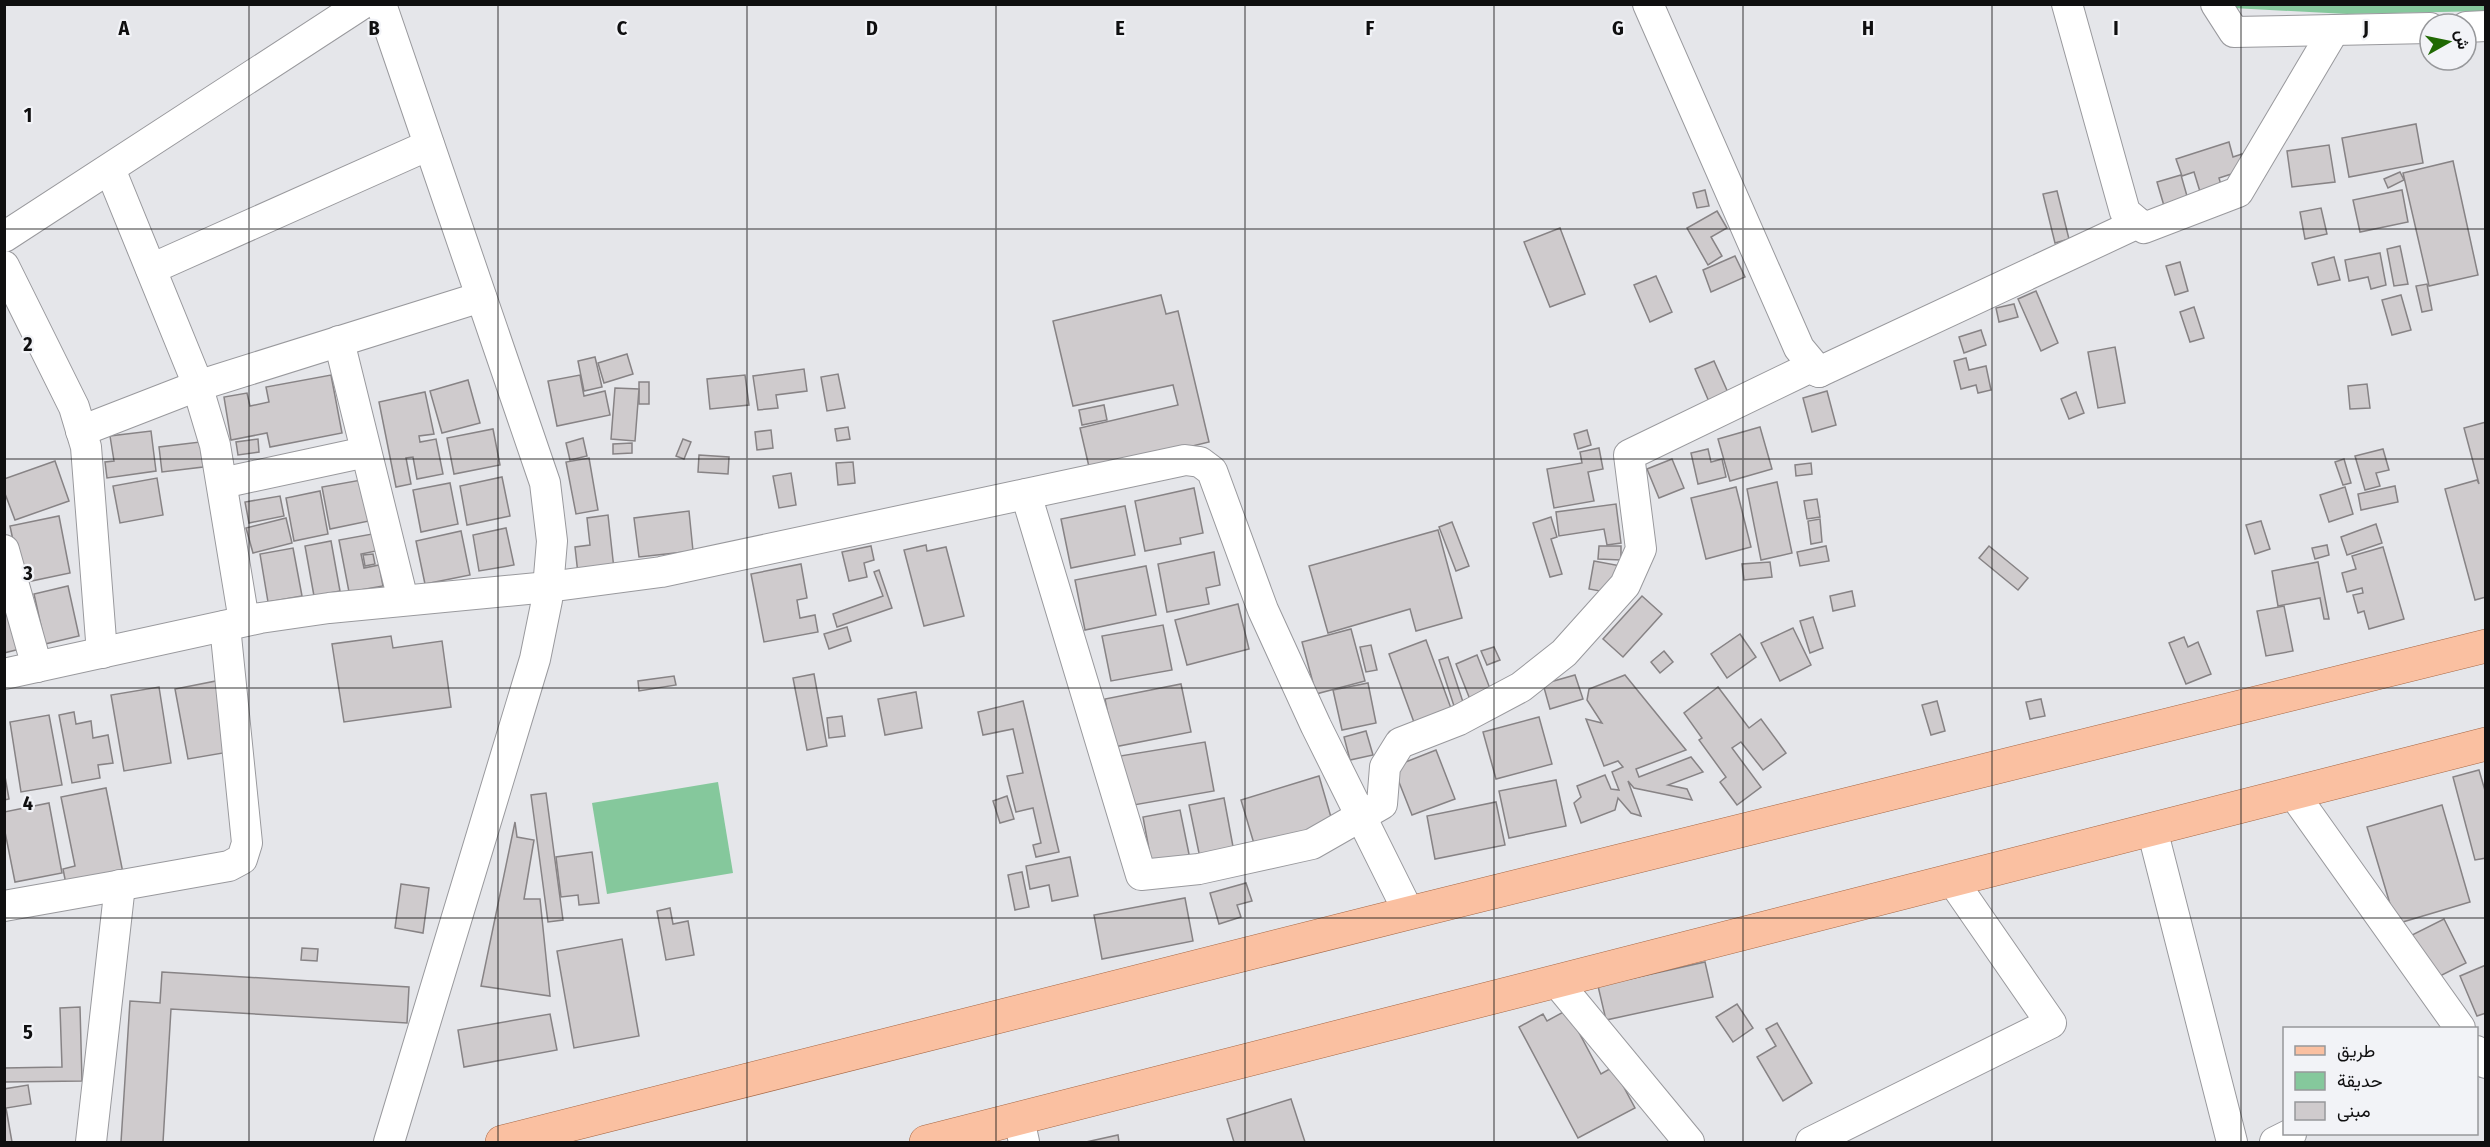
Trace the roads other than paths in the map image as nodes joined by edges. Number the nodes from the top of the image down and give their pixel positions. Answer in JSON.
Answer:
{"nodes":[{"id":1,"x":362,"y":4,"type":"edge"},
{"id":2,"x":381,"y":4,"type":"edge"},
{"id":3,"x":1648,"y":4,"type":"edge"},
{"id":4,"x":2067,"y":4,"type":"edge"},
{"id":5,"x":2216,"y":4,"type":"edge"},
{"id":6,"x":2418,"y":28,"type":"edge"},
{"id":7,"x":2334,"y":30,"type":"junction"},
{"id":8,"x":429,"y":145,"type":"junction"},
{"id":9,"x":110,"y":169,"type":"junction"},
{"id":10,"x":2138,"y":223,"type":"junction"},
{"id":11,"x":4,"y":237,"type":"edge"},
{"id":12,"x":4,"y":266,"type":"edge"},
{"id":13,"x":151,"y":269,"type":"junction"},
{"id":14,"x":481,"y":297,"type":"junction"},
{"id":15,"x":339,"y":341,"type":"junction"},
{"id":16,"x":1819,"y":372,"type":"junction"},
{"id":17,"x":197,"y":386,"type":"junction"},
{"id":18,"x":81,"y":431,"type":"junction"},
{"id":19,"x":366,"y":452,"type":"junction"},
{"id":20,"x":222,"y":483,"type":"junction"},
{"id":21,"x":1026,"y":494,"type":"junction"},
{"id":22,"x":4,"y":550,"type":"edge"},
{"id":23,"x":548,"y":586,"type":"junction"},
{"id":24,"x":403,"y":600,"type":"junction"},
{"id":25,"x":235,"y":623,"type":"junction"},
{"id":26,"x":2486,"y":646,"type":"edge"},
{"id":27,"x":102,"y":653,"type":"junction"},
{"id":28,"x":37,"y":667,"type":"junction"},
{"id":29,"x":4,"y":674,"type":"edge"},
{"id":30,"x":2486,"y":744,"type":"edge"},
{"id":31,"x":2293,"y":793,"type":"junction"},
{"id":32,"x":1361,"y":815,"type":"junction"},
{"id":33,"x":2152,"y":829,"type":"junction"},
{"id":34,"x":1952,"y":880,"type":"junction"},
{"id":35,"x":120,"y":885,"type":"junction"},
{"id":36,"x":4,"y":906,"type":"edge"},
{"id":37,"x":1409,"y":913,"type":"junction"},
{"id":38,"x":1556,"y":981,"type":"junction"},
{"id":39,"x":2459,"y":1027,"type":"edge"},
{"id":40,"x":1022,"y":1131,"type":"edge"},
{"id":41,"x":2289,"y":1135,"type":"edge"},
{"id":42,"x":91,"y":1143,"type":"edge"},
{"id":43,"x":389,"y":1143,"type":"edge"},
{"id":44,"x":502,"y":1143,"type":"edge"},
{"id":45,"x":926,"y":1143,"type":"edge"},
{"id":46,"x":1689,"y":1143,"type":"edge"},
{"id":47,"x":1811,"y":1143,"type":"edge"},
{"id":48,"x":2232,"y":1143,"type":"edge"},
{"id":49,"x":2276,"y":1143,"type":"edge"}],
"edges":[{"from":1,"to":9,"type":"street"},
{"from":2,"to":8,"type":"street"},
{"from":3,"to":16,"type":"street"},
{"from":4,"to":10,"type":"street"},
{"from":5,"to":7,"type":"street"},
{"from":6,"to":7,"type":"street"},
{"from":7,"to":10,"type":"street"},
{"from":8,"to":13,"type":"street"},
{"from":8,"to":14,"type":"street"},
{"from":9,"to":11,"type":"street"},
{"from":9,"to":13,"type":"street"},
{"from":10,"to":16,"type":"street"},
{"from":12,"to":18,"type":"street"},
{"from":13,"to":17,"type":"street"},
{"from":14,"to":15,"type":"street"},
{"from":14,"to":23,"type":"street"},
{"from":15,"to":17,"type":"street"},
{"from":15,"to":19,"type":"street"},
{"from":16,"to":32,"type":"street"},
{"from":17,"to":18,"type":"street"},
{"from":17,"to":20,"type":"street"},
{"from":18,"to":27,"type":"street"},
{"from":19,"to":20,"type":"street"},
{"from":19,"to":24,"type":"street"},
{"from":20,"to":25,"type":"street"},
{"from":21,"to":23,"type":"street"},
{"from":21,"to":32,"type":"street"},
{"from":21,"to":32,"type":"street"},
{"from":22,"to":28,"type":"street"},
{"from":23,"to":24,"type":"street"},
{"from":23,"to":43,"type":"street"},
{"from":24,"to":25,"type":"street"},
{"from":25,"to":27,"type":"street"},
{"from":25,"to":35,"type":"street"},
{"from":26,"to":37,"type":"main road"},
{"from":27,"to":28,"type":"street"},
{"from":28,"to":29,"type":"street"},
{"from":30,"to":31,"type":"main road"},
{"from":31,"to":33,"type":"main road"},
{"from":31,"to":39,"type":"street"},
{"from":32,"to":37,"type":"street"},
{"from":33,"to":34,"type":"main road"},
{"from":33,"to":48,"type":"street"},
{"from":34,"to":38,"type":"main road"},
{"from":34,"to":47,"type":"street"},
{"from":35,"to":36,"type":"street"},
{"from":35,"to":42,"type":"street"},
{"from":37,"to":44,"type":"main road"},
{"from":38,"to":40,"type":"main road"},
{"from":38,"to":46,"type":"street"},
{"from":40,"to":45,"type":"main road"},
{"from":41,"to":49,"type":"street"}]}
